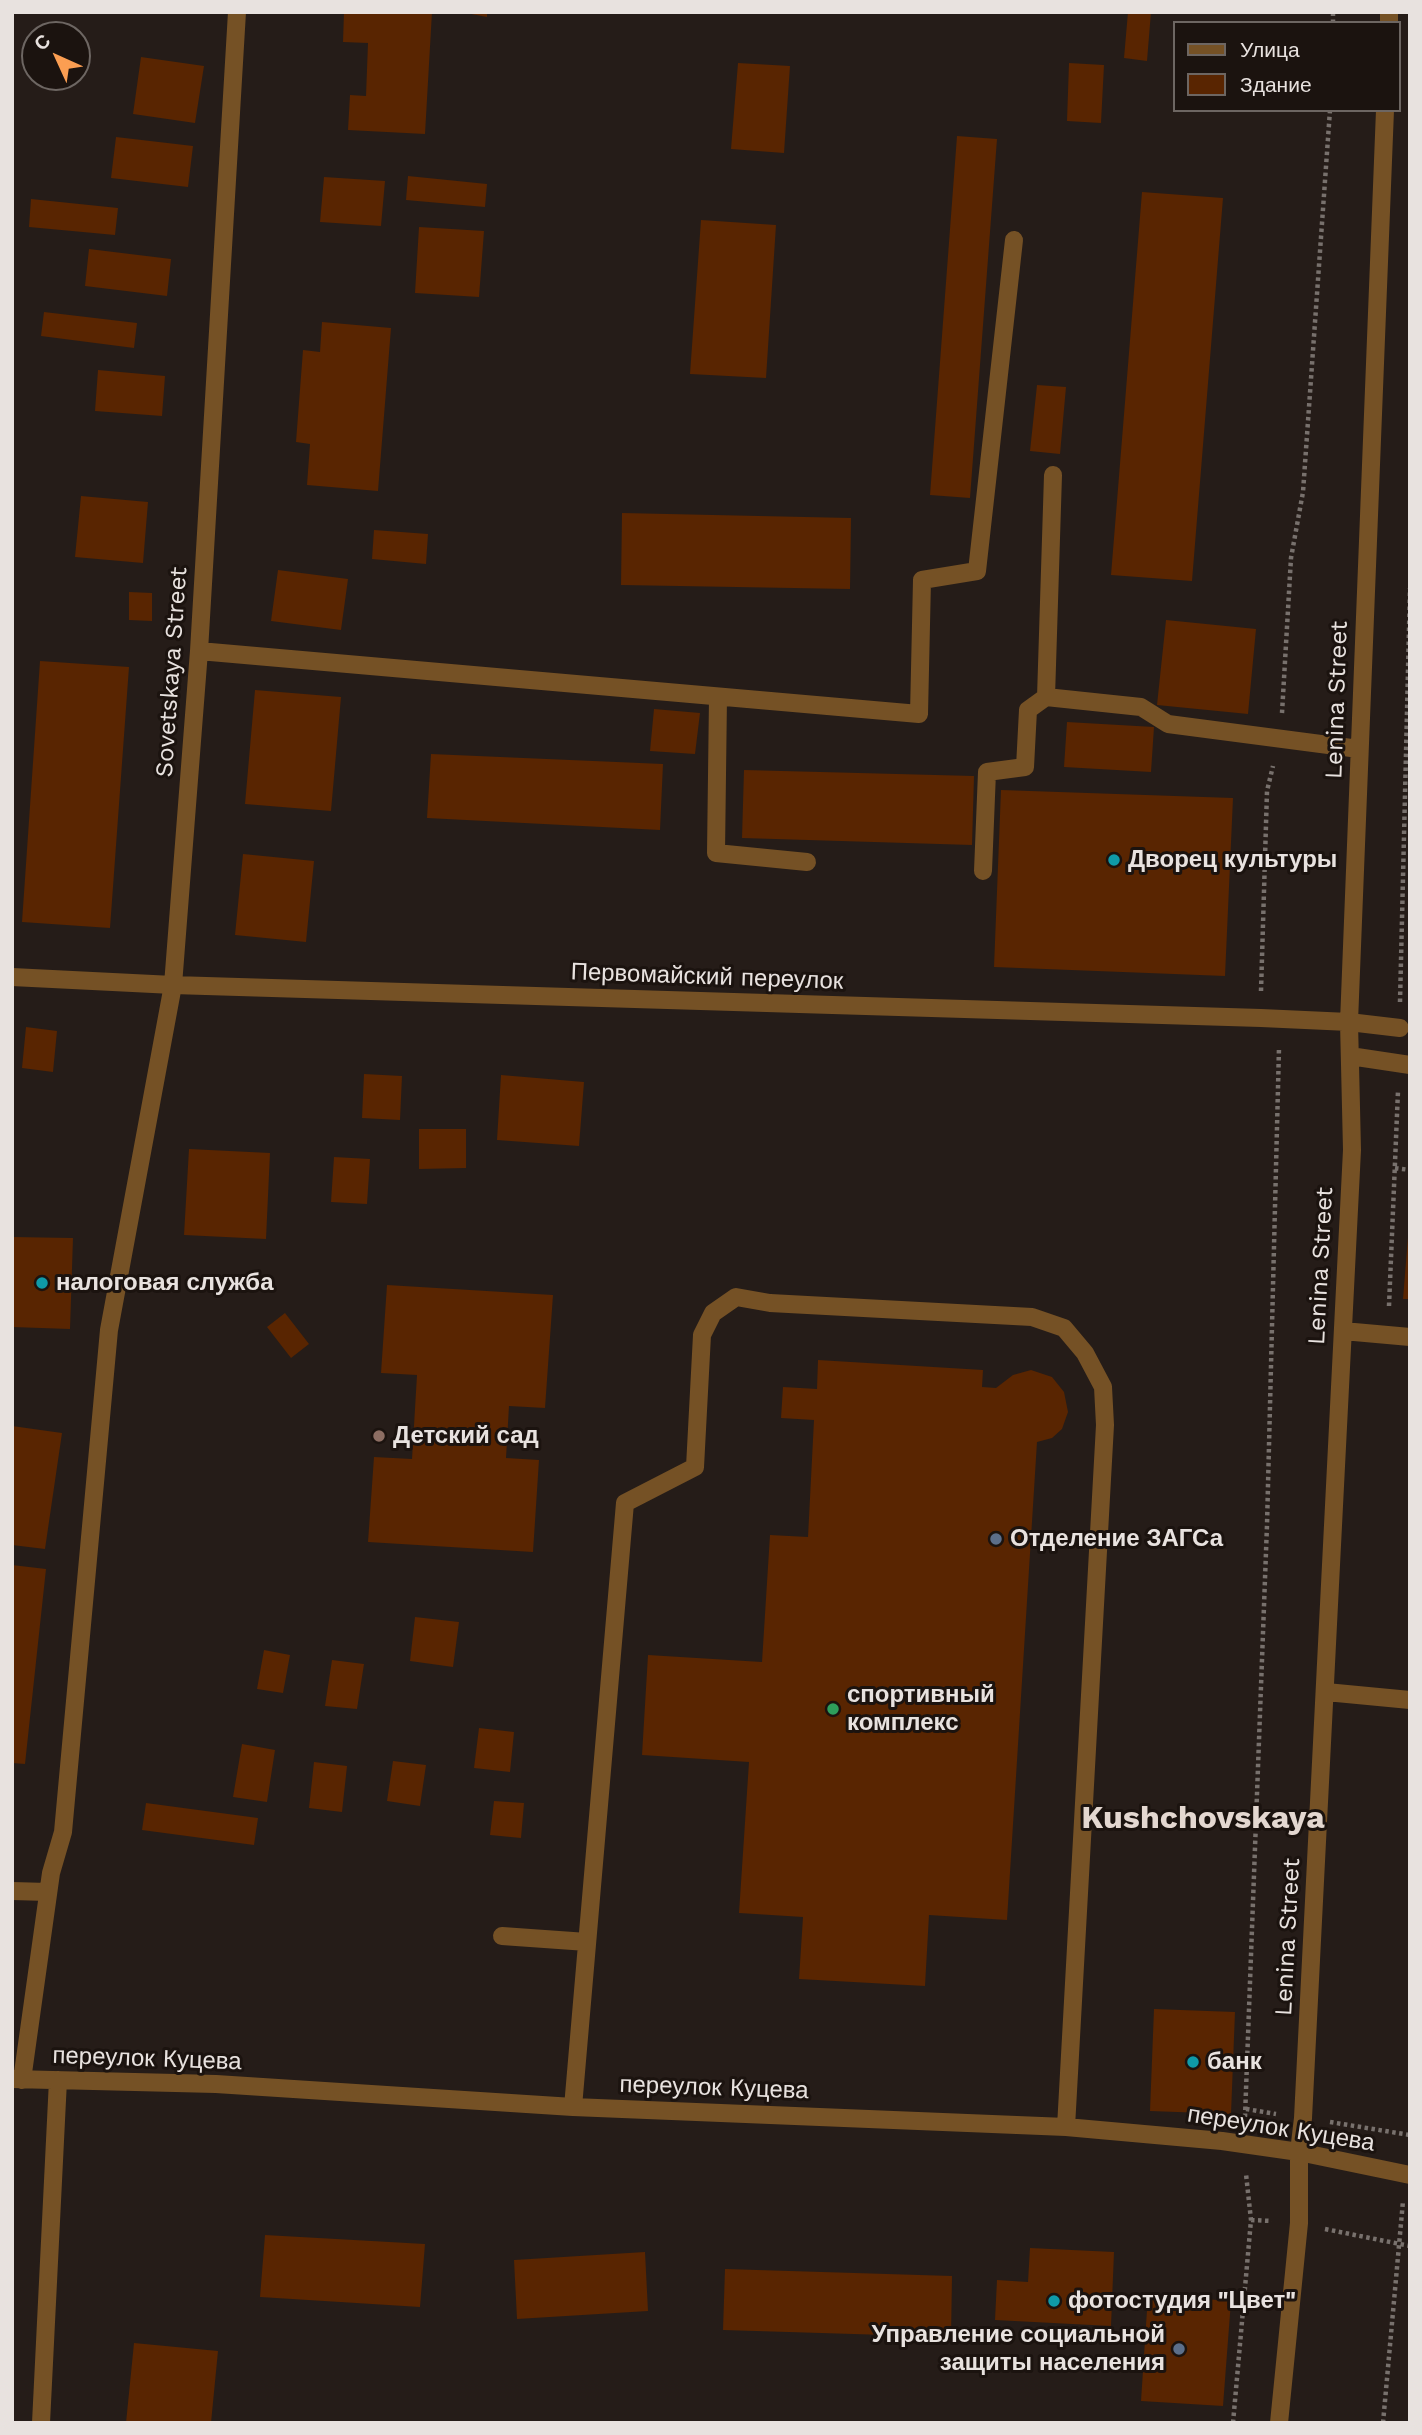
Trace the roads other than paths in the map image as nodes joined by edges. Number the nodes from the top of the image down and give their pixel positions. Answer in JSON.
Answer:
{"nodes":[{"id":1,"x":237,"y":12,"type":"edge"},
{"id":2,"x":1385,"y":112,"type":"edge"},
{"id":3,"x":1014,"y":240,"type":"dead end"},
{"id":4,"x":1053,"y":475,"type":"dead end"},
{"id":5,"x":199,"y":650,"type":"junction"},
{"id":6,"x":718,"y":697,"type":"junction"},
{"id":7,"x":1046,"y":698,"type":"junction"},
{"id":8,"x":1359,"y":749,"type":"junction"},
{"id":9,"x":807,"y":862,"type":"dead end"},
{"id":10,"x":983,"y":871,"type":"dead end"},
{"id":11,"x":12,"y":977,"type":"edge"},
{"id":12,"x":173,"y":985,"type":"junction"},
{"id":13,"x":1349,"y":1022,"type":"junction"},
{"id":14,"x":1400,"y":1028,"type":"road end"},
{"id":15,"x":1350,"y":1056,"type":"junction"},
{"id":16,"x":1405,"y":1065,"type":"edge"},
{"id":17,"x":1343,"y":1331,"type":"junction"},
{"id":18,"x":1410,"y":1337,"type":"edge"},
{"id":19,"x":1326,"y":1692,"type":"junction"},
{"id":20,"x":1410,"y":1700,"type":"edge"},
{"id":21,"x":12,"y":1891,"type":"edge"},
{"id":22,"x":48,"y":1892,"type":"junction"},
{"id":23,"x":502,"y":1936,"type":"dead end"},
{"id":24,"x":587,"y":1942,"type":"junction"},
{"id":25,"x":17,"y":2080,"type":"edge"},
{"id":26,"x":58,"y":2080,"type":"junction"},
{"id":27,"x":573,"y":2107,"type":"junction"},
{"id":28,"x":1066,"y":2127,"type":"junction"},
{"id":29,"x":1299,"y":2152,"type":"junction"},
{"id":30,"x":1408,"y":2174,"type":"edge"},
{"id":31,"x":41,"y":2423,"type":"edge"},
{"id":32,"x":1279,"y":2423,"type":"edge"}],
"edges":[{"from":1,"to":5,"type":"street","name":"Sovetskaya Street"},
{"from":2,"to":8,"type":"street","name":"Lenina Street"},
{"from":3,"to":6,"type":"street"},
{"from":4,"to":7,"type":"street"},
{"from":5,"to":6,"type":"street"},
{"from":5,"to":12,"type":"street","name":"Sovetskaya Street"},
{"from":6,"to":9,"type":"street"},
{"from":7,"to":8,"type":"street"},
{"from":7,"to":10,"type":"street"},
{"from":8,"to":13,"type":"street","name":"Lenina Street"},
{"from":11,"to":12,"type":"street","name":"Первомайский переулок"},
{"from":12,"to":13,"type":"street","name":"Первомайский переулок"},
{"from":12,"to":22,"type":"street","name":"Sovetskaya Street"},
{"from":13,"to":14,"type":"street","name":"Первомайский переулок"},
{"from":13,"to":15,"type":"street","name":"Lenina Street"},
{"from":15,"to":16,"type":"street"},
{"from":15,"to":17,"type":"street","name":"Lenina Street"},
{"from":17,"to":18,"type":"street"},
{"from":17,"to":19,"type":"street","name":"Lenina Street"},
{"from":19,"to":20,"type":"street"},
{"from":19,"to":29,"type":"street","name":"Lenina Street"},
{"from":21,"to":22,"type":"street"},
{"from":22,"to":25,"type":"street"},
{"from":23,"to":24,"type":"street"},
{"from":24,"to":27,"type":"street"},
{"from":24,"to":28,"type":"street"},
{"from":25,"to":26,"type":"street","name":"переулок Куцева"},
{"from":26,"to":27,"type":"street","name":"переулок Куцева"},
{"from":26,"to":31,"type":"street"},
{"from":27,"to":28,"type":"street","name":"переулок Куцева"},
{"from":28,"to":29,"type":"street","name":"переулок Куцева"},
{"from":29,"to":30,"type":"street","name":"переулок Куцева"},
{"from":29,"to":32,"type":"street","name":"Lenina Street"}]}
